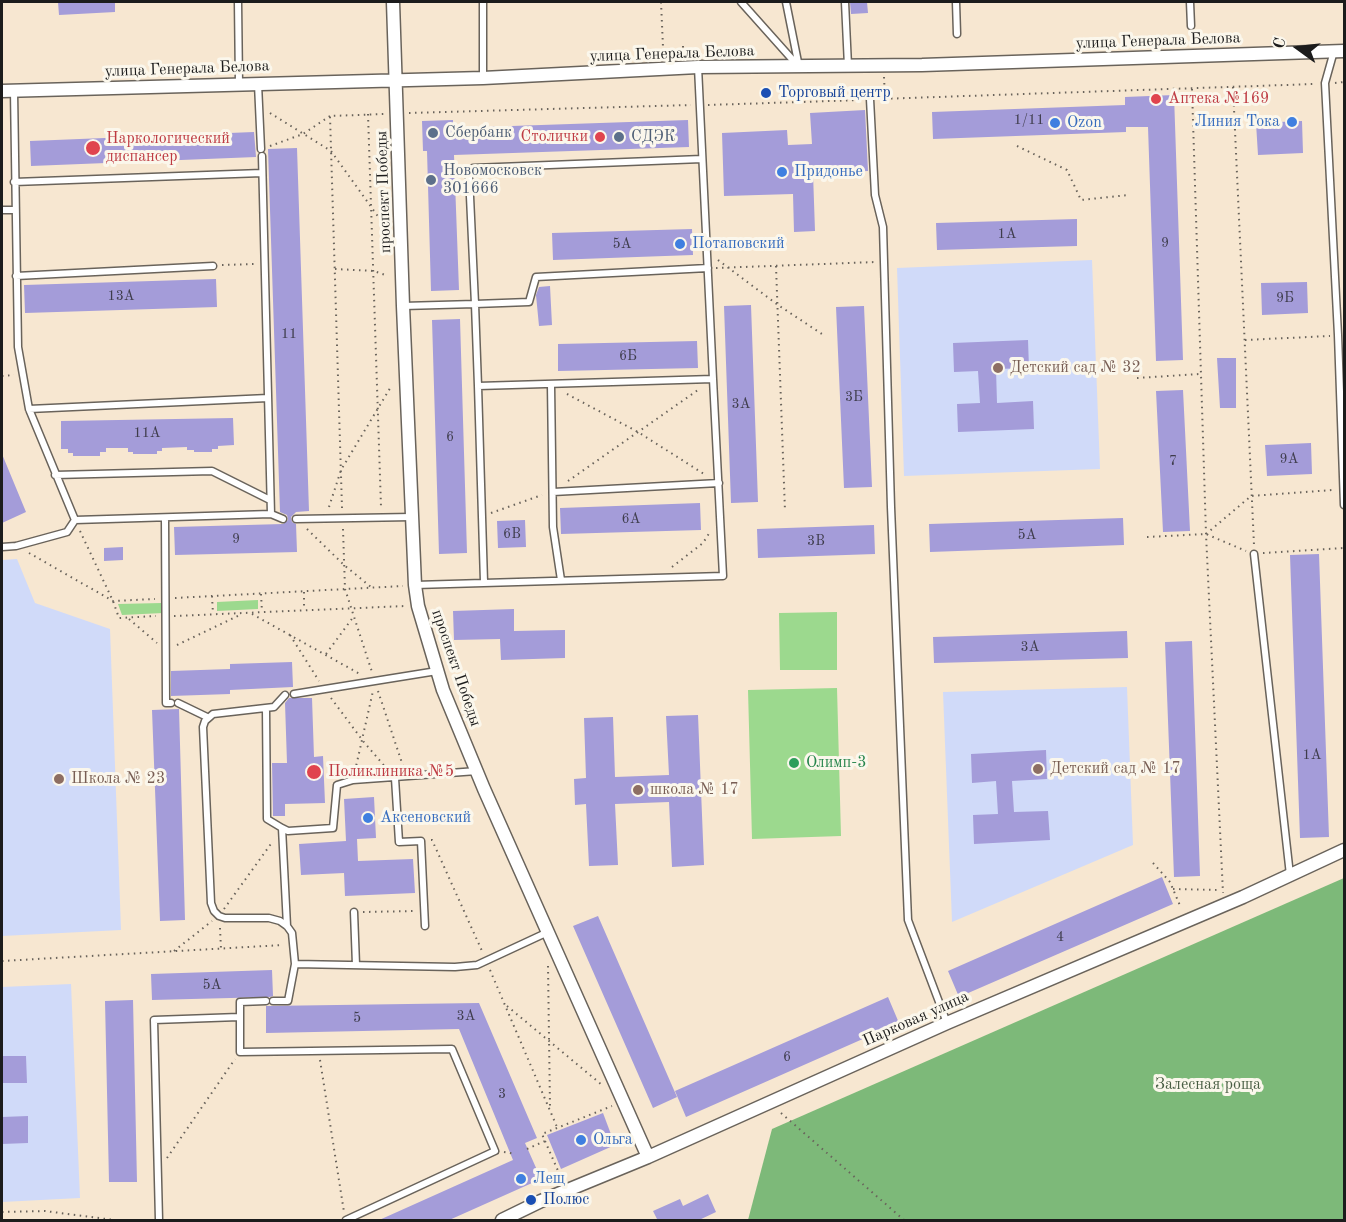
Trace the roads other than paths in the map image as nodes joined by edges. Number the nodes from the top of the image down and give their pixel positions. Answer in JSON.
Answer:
{"nodes":[{"id":1,"x":238,"y":2,"type":"edge"},
{"id":2,"x":393,"y":2,"type":"edge"},
{"id":3,"x":483,"y":2,"type":"edge"},
{"id":4,"x":741,"y":2,"type":"edge"},
{"id":5,"x":786,"y":2,"type":"edge"},
{"id":6,"x":845,"y":2,"type":"edge"},
{"id":7,"x":956,"y":2,"type":"edge"},
{"id":8,"x":1190,"y":2,"type":"edge"},
{"id":9,"x":1191,"y":26,"type":"dead end"},
{"id":10,"x":957,"y":34,"type":"dead end"},
{"id":11,"x":1339,"y":51,"type":"edge"},
{"id":12,"x":848,"y":66,"type":"junction"},
{"id":13,"x":698,"y":67,"type":"junction"},
{"id":14,"x":799,"y":68,"type":"junction"},
{"id":15,"x":483,"y":78,"type":"junction"},
{"id":16,"x":397,"y":79,"type":"junction"},
{"id":17,"x":258,"y":83,"type":"junction"},
{"id":18,"x":239,"y":84,"type":"junction"},
{"id":19,"x":8,"y":90,"type":"edge"},
{"id":20,"x":870,"y":99,"type":"road end"},
{"id":21,"x":702,"y":159,"type":"junction"},
{"id":22,"x":262,"y":173,"type":"junction"},
{"id":23,"x":14,"y":182,"type":"junction"},
{"id":24,"x":2,"y":210,"type":"edge"},
{"id":25,"x":15,"y":210,"type":"junction"},
{"id":26,"x":213,"y":266,"type":"road end"},
{"id":27,"x":708,"y":268,"type":"junction"},
{"id":28,"x":16,"y":276,"type":"junction"},
{"id":29,"x":475,"y":304,"type":"junction"},
{"id":30,"x":403,"y":306,"type":"junction"},
{"id":31,"x":713,"y":379,"type":"junction"},
{"id":32,"x":551,"y":385,"type":"junction"},
{"id":33,"x":478,"y":386,"type":"junction"},
{"id":34,"x":268,"y":399,"type":"junction"},
{"id":35,"x":29,"y":410,"type":"junction"},
{"id":36,"x":55,"y":475,"type":"junction"},
{"id":37,"x":719,"y":483,"type":"junction"},
{"id":38,"x":1344,"y":490,"type":"edge"},
{"id":39,"x":553,"y":492,"type":"junction"},
{"id":40,"x":270,"y":500,"type":"junction"},
{"id":41,"x":1344,"y":505,"type":"edge"},
{"id":42,"x":271,"y":514,"type":"junction"},
{"id":43,"x":412,"y":517,"type":"junction"},
{"id":44,"x":165,"y":518,"type":"junction"},
{"id":45,"x":283,"y":519,"type":"dead end"},
{"id":46,"x":296,"y":519,"type":"road end"},
{"id":47,"x":75,"y":520,"type":"junction"},
{"id":48,"x":2,"y":546,"type":"edge"},
{"id":49,"x":1254,"y":554,"type":"road end"},
{"id":50,"x":561,"y":580,"type":"junction"},
{"id":51,"x":484,"y":582,"type":"junction"},
{"id":52,"x":415,"y":585,"type":"junction"},
{"id":53,"x":437,"y":671,"type":"junction"},
{"id":54,"x":294,"y":694,"type":"dead end"},
{"id":55,"x":285,"y":695,"type":"dead end"},
{"id":56,"x":266,"y":710,"type":"junction"},
{"id":57,"x":207,"y":717,"type":"junction"},
{"id":58,"x":477,"y":771,"type":"junction"},
{"id":59,"x":395,"y":778,"type":"junction"},
{"id":60,"x":282,"y":828,"type":"junction"},
{"id":61,"x":1344,"y":850,"type":"edge"},
{"id":62,"x":1290,"y":876,"type":"junction"},
{"id":63,"x":354,"y":912,"type":"road end"},
{"id":64,"x":287,"y":926,"type":"junction"},
{"id":65,"x":424,"y":926,"type":"dead end"},
{"id":66,"x":548,"y":932,"type":"junction"},
{"id":67,"x":295,"y":964,"type":"junction"},
{"id":68,"x":356,"y":965,"type":"junction"},
{"id":69,"x":266,"y":1001,"type":"dead end"},
{"id":70,"x":273,"y":1001,"type":"dead end"},
{"id":71,"x":239,"y":1017,"type":"junction"},
{"id":72,"x":947,"y":1023,"type":"junction"},
{"id":73,"x":648,"y":1157,"type":"junction"},
{"id":74,"x":159,"y":1221,"type":"edge"},
{"id":75,"x":346,"y":1221,"type":"edge"},
{"id":76,"x":502,"y":1221,"type":"edge"}],
"edges":[{"from":1,"to":18,"type":"lane"},
{"from":2,"to":16,"type":"street","name":"проспект Победы"},
{"from":3,"to":15,"type":"lane"},
{"from":4,"to":14,"type":"lane"},
{"from":5,"to":14,"type":"lane"},
{"from":6,"to":12,"type":"lane"},
{"from":7,"to":10,"type":"lane"},
{"from":8,"to":9,"type":"lane"},
{"from":11,"to":12,"type":"street","name":"улица Генерала Белова"},
{"from":11,"to":38,"type":"lane"},
{"from":12,"to":14,"type":"street","name":"улица Генерала Белова"},
{"from":13,"to":14,"type":"street","name":"улица Генерала Белова"},
{"from":13,"to":15,"type":"street","name":"улица Генерала Белова"},
{"from":13,"to":21,"type":"lane"},
{"from":15,"to":16,"type":"street","name":"улица Генерала Белова"},
{"from":16,"to":17,"type":"street","name":"улица Генерала Белова"},
{"from":16,"to":30,"type":"street","name":"проспект Победы"},
{"from":17,"to":18,"type":"street","name":"улица Генерала Белова"},
{"from":17,"to":22,"type":"lane"},
{"from":18,"to":19,"type":"street","name":"улица Генерала Белова"},
{"from":19,"to":23,"type":"lane"},
{"from":20,"to":72,"type":"lane"},
{"from":21,"to":27,"type":"lane"},
{"from":21,"to":29,"type":"lane"},
{"from":22,"to":23,"type":"lane"},
{"from":22,"to":34,"type":"lane"},
{"from":23,"to":25,"type":"lane"},
{"from":24,"to":25,"type":"lane"},
{"from":25,"to":28,"type":"lane"},
{"from":26,"to":28,"type":"lane"},
{"from":27,"to":29,"type":"lane"},
{"from":27,"to":31,"type":"lane"},
{"from":28,"to":35,"type":"lane"},
{"from":29,"to":30,"type":"lane"},
{"from":29,"to":33,"type":"lane"},
{"from":30,"to":43,"type":"street","name":"проспект Победы"},
{"from":31,"to":32,"type":"lane"},
{"from":31,"to":37,"type":"lane"},
{"from":32,"to":33,"type":"lane"},
{"from":32,"to":39,"type":"lane"},
{"from":33,"to":51,"type":"lane"},
{"from":34,"to":35,"type":"lane"},
{"from":34,"to":40,"type":"lane"},
{"from":35,"to":36,"type":"lane"},
{"from":36,"to":40,"type":"lane"},
{"from":36,"to":47,"type":"lane"},
{"from":37,"to":39,"type":"lane"},
{"from":37,"to":50,"type":"lane"},
{"from":38,"to":41,"type":"lane"},
{"from":39,"to":50,"type":"lane"},
{"from":40,"to":42,"type":"lane"},
{"from":42,"to":44,"type":"lane"},
{"from":42,"to":45,"type":"lane"},
{"from":43,"to":46,"type":"lane"},
{"from":43,"to":52,"type":"street","name":"проспект Победы"},
{"from":44,"to":47,"type":"lane"},
{"from":44,"to":57,"type":"lane"},
{"from":47,"to":48,"type":"lane"},
{"from":49,"to":62,"type":"lane"},
{"from":50,"to":51,"type":"lane"},
{"from":51,"to":52,"type":"lane"},
{"from":52,"to":53,"type":"street","name":"проспект Победы"},
{"from":53,"to":54,"type":"lane"},
{"from":53,"to":58,"type":"street","name":"проспект Победы"},
{"from":55,"to":56,"type":"lane"},
{"from":56,"to":57,"type":"lane"},
{"from":56,"to":60,"type":"lane"},
{"from":57,"to":64,"type":"lane"},
{"from":58,"to":59,"type":"lane"},
{"from":58,"to":66,"type":"street","name":"проспект Победы"},
{"from":59,"to":60,"type":"lane"},
{"from":59,"to":65,"type":"lane"},
{"from":60,"to":64,"type":"lane"},
{"from":61,"to":62,"type":"street","name":"Парковая улица"},
{"from":62,"to":72,"type":"street","name":"Парковая улица"},
{"from":63,"to":68,"type":"lane"},
{"from":64,"to":67,"type":"lane"},
{"from":66,"to":68,"type":"lane"},
{"from":66,"to":73,"type":"street","name":"проспект Победы"},
{"from":67,"to":68,"type":"lane"},
{"from":67,"to":70,"type":"lane"},
{"from":69,"to":71,"type":"lane"},
{"from":71,"to":74,"type":"lane"},
{"from":71,"to":75,"type":"lane"},
{"from":72,"to":73,"type":"street","name":"Парковая улица"},
{"from":73,"to":76,"type":"street","name":"Парковая улица"}]}
